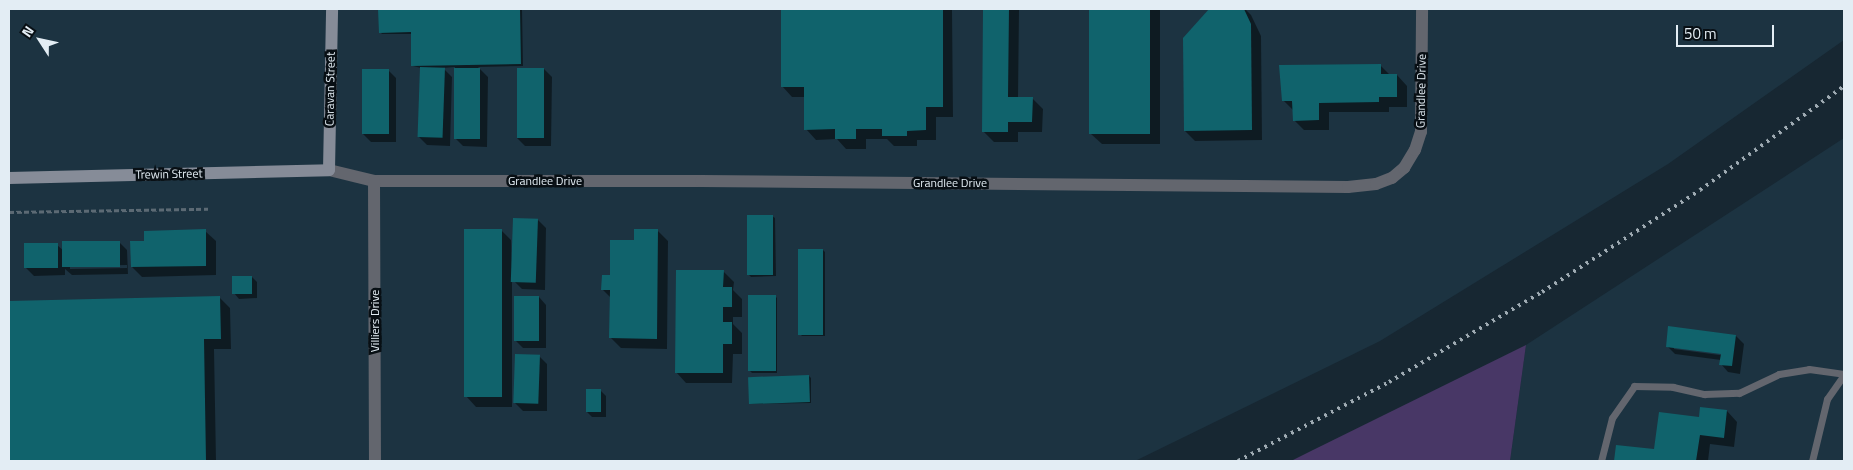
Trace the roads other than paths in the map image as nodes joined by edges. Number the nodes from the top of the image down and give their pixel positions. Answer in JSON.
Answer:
{"nodes":[{"id":1,"x":332,"y":9,"type":"edge"},
{"id":2,"x":1422,"y":9,"type":"edge"},
{"id":3,"x":329,"y":170,"type":"junction"},
{"id":4,"x":9,"y":178,"type":"edge"},
{"id":5,"x":374,"y":181,"type":"junction"},
{"id":6,"x":1844,"y":375,"type":"edge"},
{"id":7,"x":375,"y":461,"type":"edge"},
{"id":8,"x":1601,"y":461,"type":"edge"},
{"id":9,"x":1812,"y":461,"type":"edge"}],
"edges":[{"from":1,"to":3,"type":"street","name":"Caravan Street"},
{"from":2,"to":5,"type":"street","name":"Grandlee Drive"},
{"from":3,"to":4,"type":"street","name":"Trewin Street"},
{"from":3,"to":5,"type":"street","name":"Grandlee Drive"},
{"from":5,"to":7,"type":"street","name":"Villiers Drive"},
{"from":6,"to":8,"type":"lane"},
{"from":6,"to":9,"type":"lane"}]}
